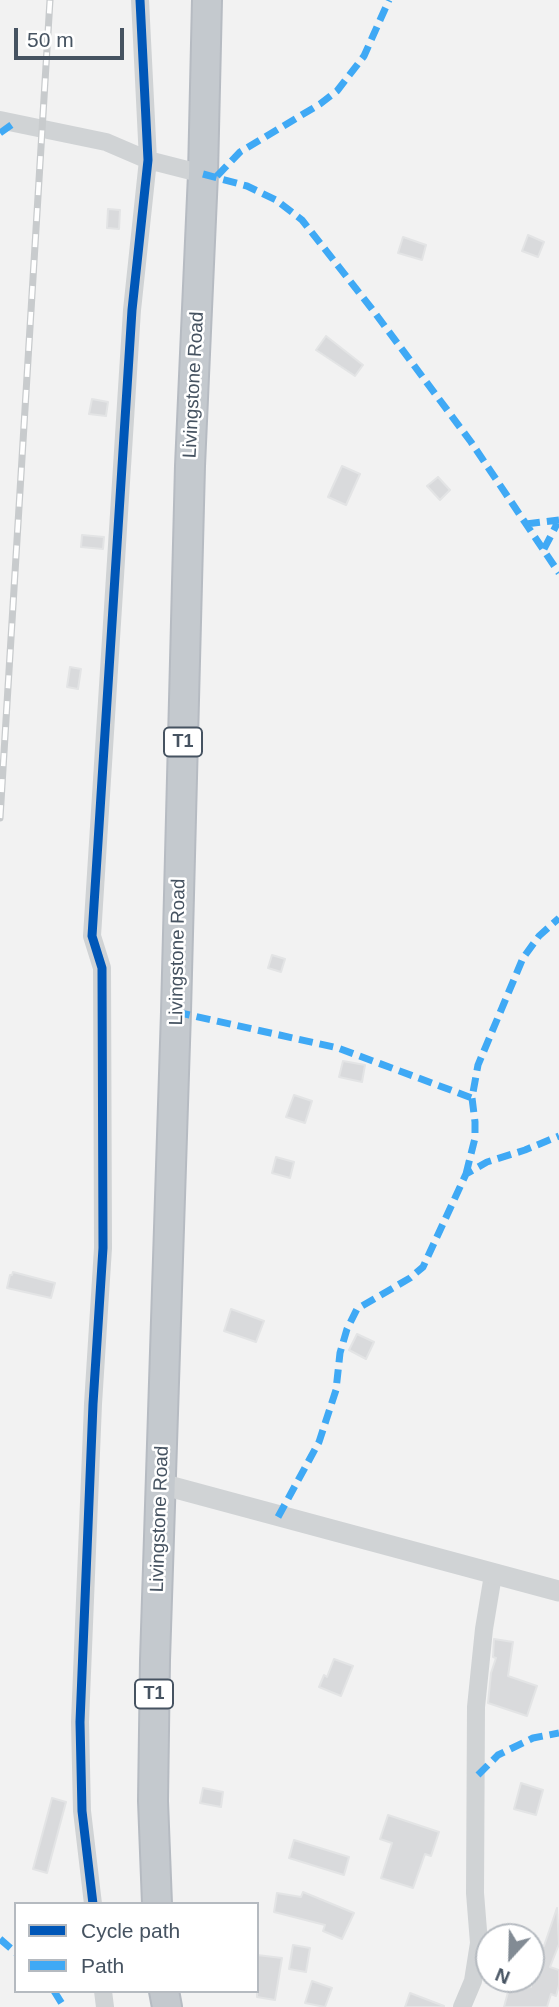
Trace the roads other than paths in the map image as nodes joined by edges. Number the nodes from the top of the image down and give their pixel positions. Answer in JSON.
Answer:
{"nodes":[{"id":1,"x":140,"y":0,"type":"edge"},
{"id":2,"x":207,"y":0,"type":"edge"},
{"id":3,"x":0,"y":120,"type":"edge"},
{"id":4,"x":148,"y":160,"type":"junction"},
{"id":5,"x":203,"y":174,"type":"junction"},
{"id":6,"x":161,"y":1484,"type":"junction"},
{"id":7,"x":493,"y":1575,"type":"junction"},
{"id":8,"x":559,"y":1591,"type":"edge"},
{"id":9,"x":93,"y":1902,"type":"edge"},
{"id":10,"x":157,"y":1902,"type":"edge"},
{"id":11,"x":463,"y":2007,"type":"edge"}],
"edges":[{"from":1,"to":4,"type":"street"},
{"from":2,"to":5,"type":"highway","name":"Livingstone Road","number":"T1"},
{"from":3,"to":4,"type":"street"},
{"from":4,"to":5,"type":"street"},
{"from":4,"to":9,"type":"street"},
{"from":5,"to":6,"type":"highway","name":"Livingstone Road","number":"T1"},
{"from":6,"to":7,"type":"street"},
{"from":6,"to":10,"type":"highway","name":"Livingstone Road","number":"T1"},
{"from":7,"to":8,"type":"street"},
{"from":7,"to":11,"type":"street"}]}
